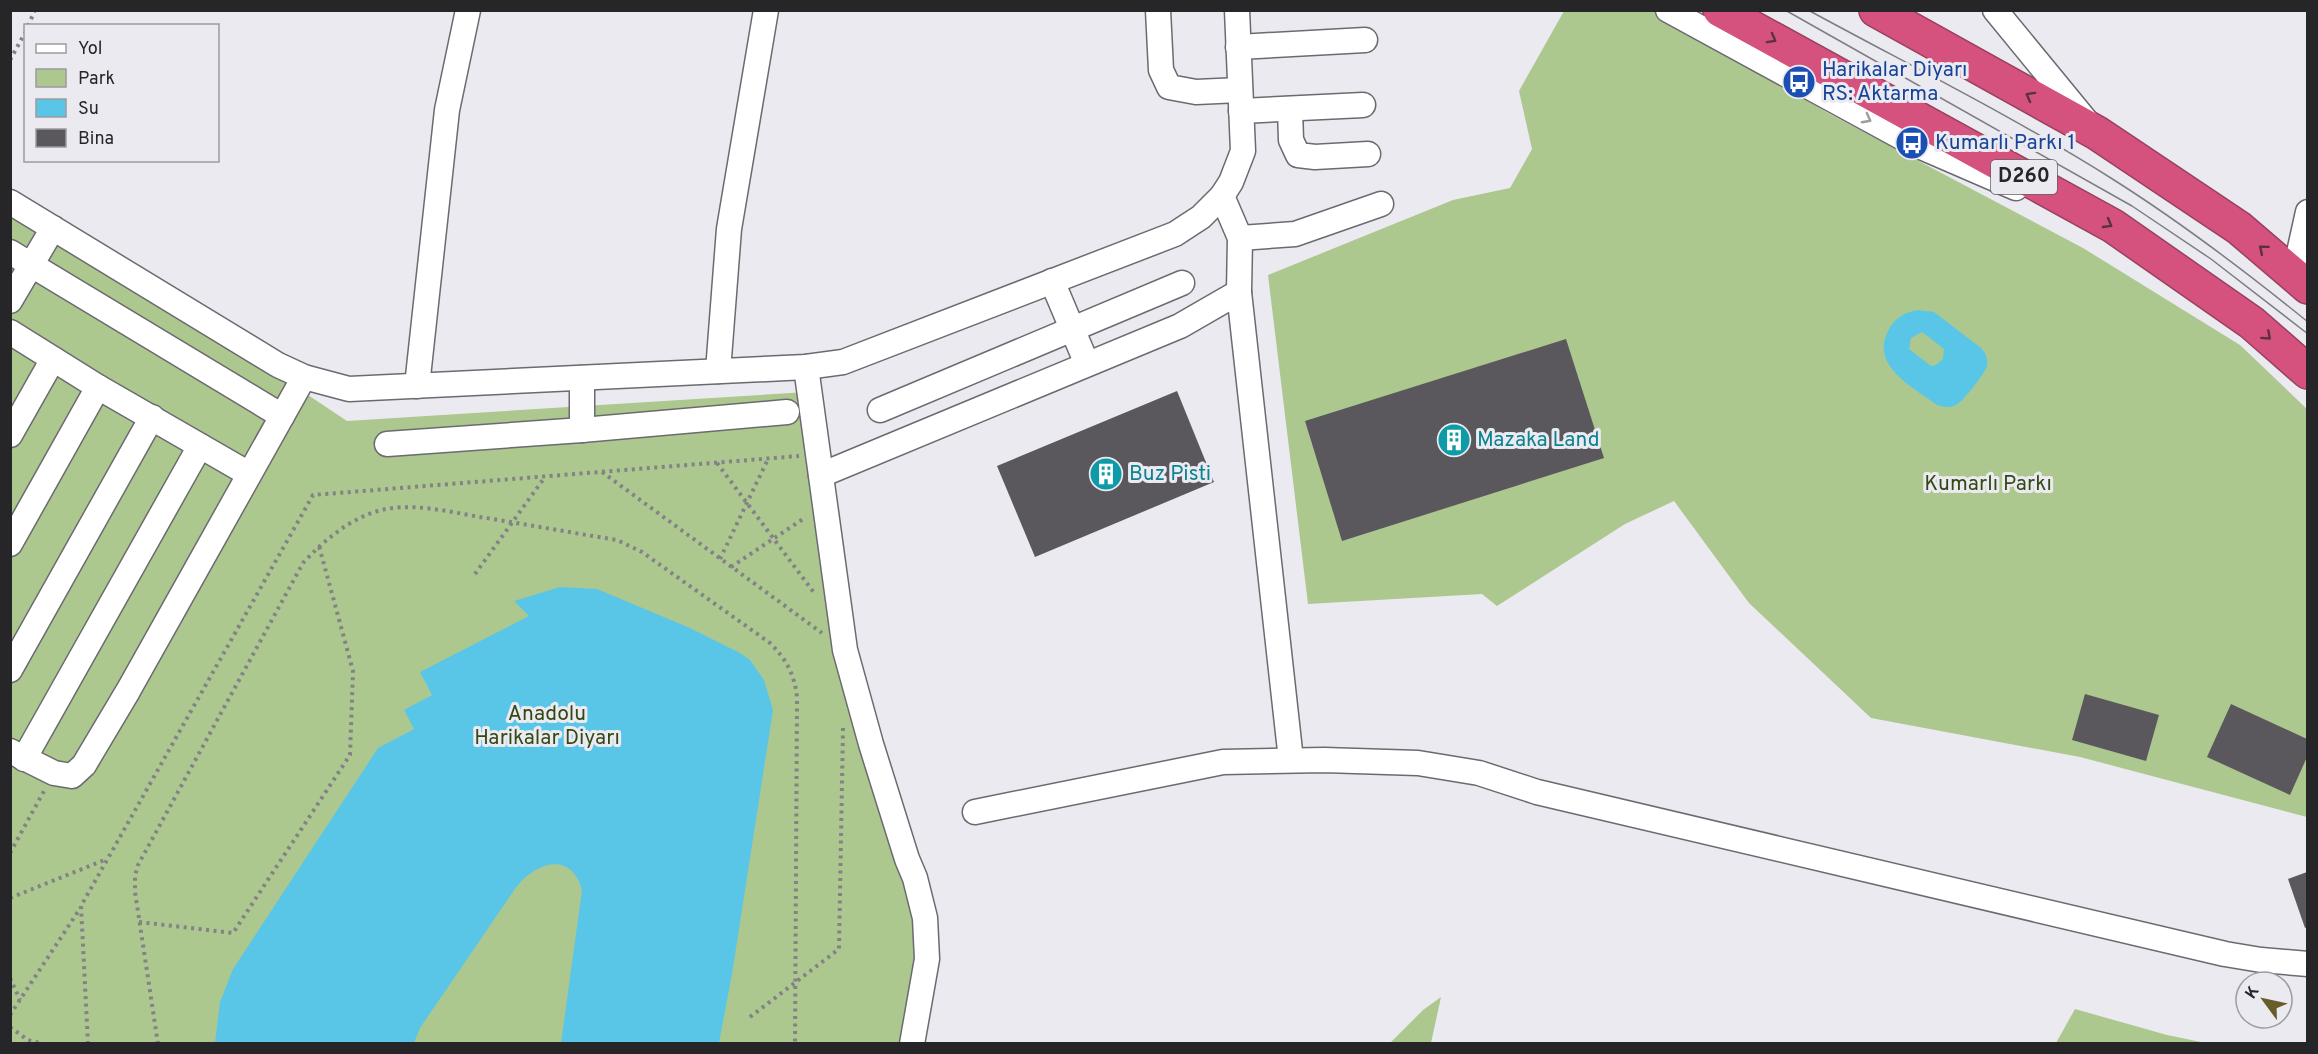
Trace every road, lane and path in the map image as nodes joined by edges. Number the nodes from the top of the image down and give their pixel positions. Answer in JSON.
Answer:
{"nodes":[{"id":1,"x":35,"y":10,"type":"edge"},
{"id":2,"x":468,"y":10,"type":"edge"},
{"id":3,"x":766,"y":10,"type":"edge"},
{"id":4,"x":1158,"y":10,"type":"edge"},
{"id":5,"x":1237,"y":10,"type":"edge"},
{"id":6,"x":1668,"y":10,"type":"edge"},
{"id":7,"x":1720,"y":10,"type":"edge"},
{"id":8,"x":1876,"y":10,"type":"edge"},
{"id":9,"x":1995,"y":10,"type":"edge"},
{"id":10,"x":29,"y":24,"type":"edge"},
{"id":11,"x":24,"y":34,"type":"edge"},
{"id":12,"x":1365,"y":40,"type":"dead end"},
{"id":13,"x":1238,"y":47,"type":"junction"},
{"id":14,"x":10,"y":60,"type":"edge"},
{"id":15,"x":1240,"y":101,"type":"junction"},
{"id":16,"x":1363,"y":105,"type":"dead end"},
{"id":17,"x":1290,"y":110,"type":"junction"},
{"id":18,"x":2097,"y":133,"type":"junction"},
{"id":19,"x":1368,"y":154,"type":"dead end"},
{"id":20,"x":1222,"y":196,"type":"junction"},
{"id":21,"x":10,"y":202,"type":"edge"},
{"id":22,"x":1381,"y":204,"type":"dead end"},
{"id":23,"x":2078,"y":207,"type":"junction"},
{"id":24,"x":2307,"y":212,"type":"edge"},
{"id":25,"x":53,"y":228,"type":"junction"},
{"id":26,"x":1240,"y":238,"type":"junction"},
{"id":27,"x":10,"y":252,"type":"edge"},
{"id":28,"x":32,"y":265,"type":"junction"},
{"id":29,"x":1052,"y":281,"type":"junction"},
{"id":30,"x":2301,"y":281,"type":"edge"},
{"id":31,"x":1182,"y":283,"type":"dead end"},
{"id":32,"x":1239,"y":292,"type":"junction"},
{"id":33,"x":10,"y":301,"type":"edge"},
{"id":34,"x":1071,"y":328,"type":"junction"},
{"id":35,"x":10,"y":332,"type":"edge"},
{"id":36,"x":53,"y":359,"type":"junction"},
{"id":37,"x":1087,"y":364,"type":"junction"},
{"id":38,"x":806,"y":367,"type":"junction"},
{"id":39,"x":718,"y":371,"type":"junction"},
{"id":40,"x":2307,"y":372,"type":"edge"},
{"id":41,"x":304,"y":377,"type":"junction"},
{"id":42,"x":582,"y":378,"type":"junction"},
{"id":43,"x":417,"y":386,"type":"junction"},
{"id":44,"x":98,"y":387,"type":"junction"},
{"id":45,"x":880,"y":410,"type":"dead end"},
{"id":46,"x":787,"y":412,"type":"dead end"},
{"id":47,"x":282,"y":416,"type":"junction"},
{"id":48,"x":152,"y":417,"type":"junction"},
{"id":49,"x":582,"y":430,"type":"junction"},
{"id":50,"x":10,"y":435,"type":"edge"},
{"id":51,"x":387,"y":444,"type":"dead end"},
{"id":52,"x":200,"y":446,"type":"junction"},
{"id":53,"x":769,"y":458,"type":"junction"},
{"id":54,"x":716,"y":463,"type":"junction"},
{"id":55,"x":819,"y":465,"type":"junction"},
{"id":56,"x":602,"y":472,"type":"junction"},
{"id":57,"x":249,"y":474,"type":"junction"},
{"id":58,"x":545,"y":476,"type":"junction"},
{"id":59,"x":747,"y":504,"type":"junction"},
{"id":60,"x":824,"y":504,"type":"junction"},
{"id":61,"x":512,"y":522,"type":"junction"},
{"id":62,"x":773,"y":539,"type":"junction"},
{"id":63,"x":10,"y":544,"type":"edge"},
{"id":64,"x":319,"y":546,"type":"junction"},
{"id":65,"x":720,"y":559,"type":"junction"},
{"id":66,"x":731,"y":567,"type":"junction"},
{"id":67,"x":475,"y":574,"type":"dead end"},
{"id":68,"x":843,"y":640,"type":"junction"},
{"id":69,"x":10,"y":670,"type":"edge"},
{"id":70,"x":843,"y":722,"type":"dead end"},
{"id":71,"x":17,"y":755,"type":"edge"},
{"id":72,"x":1291,"y":760,"type":"junction"},
{"id":73,"x":54,"y":773,"type":"junction"},
{"id":74,"x":975,"y":812,"type":"dead end"},
{"id":75,"x":10,"y":853,"type":"edge"},
{"id":76,"x":108,"y":859,"type":"junction"},
{"id":77,"x":10,"y":898,"type":"edge"},
{"id":78,"x":81,"y":906,"type":"junction"},
{"id":79,"x":139,"y":922,"type":"junction"},
{"id":80,"x":2307,"y":964,"type":"edge"},
{"id":81,"x":10,"y":978,"type":"edge"},
{"id":82,"x":796,"y":982,"type":"junction"},
{"id":83,"x":20,"y":1000,"type":"junction"},
{"id":84,"x":10,"y":1015,"type":"edge"},
{"id":85,"x":750,"y":1017,"type":"dead end"},
{"id":86,"x":10,"y":1027,"type":"edge"},
{"id":87,"x":42,"y":1044,"type":"edge"},
{"id":88,"x":88,"y":1044,"type":"edge"},
{"id":89,"x":158,"y":1044,"type":"edge"},
{"id":90,"x":795,"y":1044,"type":"edge"},
{"id":91,"x":912,"y":1044,"type":"edge"}],
"edges":[{"from":1,"to":10,"type":"path"},
{"from":2,"to":43,"type":"street"},
{"from":3,"to":39,"type":"street"},
{"from":4,"to":15,"type":"street"},
{"from":5,"to":13,"type":"street"},
{"from":6,"to":23,"type":"street","one_way":true},
{"from":7,"to":23,"type":"highway","number":"D260","one_way":true},
{"from":18,"to":8,"type":"highway","one_way":true},
{"from":9,"to":18,"type":"street"},
{"from":11,"to":14,"type":"path"},
{"from":12,"to":13,"type":"street"},
{"from":13,"to":15,"type":"street"},
{"from":15,"to":17,"type":"street"},
{"from":15,"to":20,"type":"street"},
{"from":16,"to":17,"type":"street"},
{"from":17,"to":19,"type":"street"},
{"from":30,"to":18,"type":"highway","one_way":true},
{"from":20,"to":26,"type":"street"},
{"from":20,"to":29,"type":"street"},
{"from":21,"to":25,"type":"street"},
{"from":22,"to":26,"type":"street"},
{"from":23,"to":40,"type":"highway","number":"D260","one_way":true},
{"from":24,"to":30,"type":"street"},
{"from":25,"to":28,"type":"street"},
{"from":25,"to":41,"type":"street"},
{"from":26,"to":32,"type":"street"},
{"from":27,"to":28,"type":"street"},
{"from":28,"to":33,"type":"street"},
{"from":28,"to":47,"type":"street"},
{"from":29,"to":34,"type":"street"},
{"from":29,"to":38,"type":"street"},
{"from":31,"to":34,"type":"street"},
{"from":32,"to":37,"type":"street"},
{"from":32,"to":72,"type":"street"},
{"from":34,"to":37,"type":"street"},
{"from":34,"to":45,"type":"street"},
{"from":35,"to":36,"type":"street"},
{"from":36,"to":44,"type":"street"},
{"from":36,"to":50,"type":"street"},
{"from":37,"to":55,"type":"street"},
{"from":38,"to":39,"type":"street"},
{"from":38,"to":55,"type":"street"},
{"from":39,"to":42,"type":"street"},
{"from":41,"to":43,"type":"street"},
{"from":41,"to":47,"type":"street"},
{"from":42,"to":43,"type":"street"},
{"from":42,"to":49,"type":"street"},
{"from":44,"to":48,"type":"street"},
{"from":44,"to":63,"type":"street"},
{"from":46,"to":49,"type":"street"},
{"from":47,"to":57,"type":"street"},
{"from":48,"to":52,"type":"street"},
{"from":48,"to":69,"type":"street"},
{"from":49,"to":51,"type":"street"},
{"from":52,"to":57,"type":"street"},
{"from":52,"to":71,"type":"street"},
{"from":53,"to":54,"type":"path"},
{"from":53,"to":55,"type":"path"},
{"from":53,"to":59,"type":"path"},
{"from":54,"to":56,"type":"path"},
{"from":54,"to":59,"type":"path"},
{"from":55,"to":60,"type":"street"},
{"from":56,"to":58,"type":"path"},
{"from":56,"to":65,"type":"path"},
{"from":57,"to":73,"type":"street"},
{"from":58,"to":61,"type":"path"},
{"from":58,"to":76,"type":"path"},
{"from":59,"to":62,"type":"path"},
{"from":59,"to":65,"type":"path"},
{"from":60,"to":62,"type":"path"},
{"from":60,"to":68,"type":"street"},
{"from":61,"to":64,"type":"path"},
{"from":61,"to":67,"type":"path"},
{"from":61,"to":82,"type":"path"},
{"from":62,"to":66,"type":"path"},
{"from":62,"to":68,"type":"path"},
{"from":64,"to":79,"type":"path"},
{"from":64,"to":79,"type":"path"},
{"from":65,"to":66,"type":"path"},
{"from":66,"to":68,"type":"path"},
{"from":68,"to":91,"type":"street"},
{"from":70,"to":82,"type":"path"},
{"from":71,"to":73,"type":"street"},
{"from":72,"to":74,"type":"street"},
{"from":72,"to":80,"type":"street"},
{"from":73,"to":75,"type":"path"},
{"from":76,"to":77,"type":"path"},
{"from":76,"to":78,"type":"path"},
{"from":78,"to":83,"type":"path"},
{"from":78,"to":88,"type":"path"},
{"from":79,"to":89,"type":"path"},
{"from":81,"to":83,"type":"path"},
{"from":82,"to":85,"type":"path"},
{"from":82,"to":90,"type":"path"},
{"from":83,"to":84,"type":"path"},
{"from":86,"to":87,"type":"path"}]}
